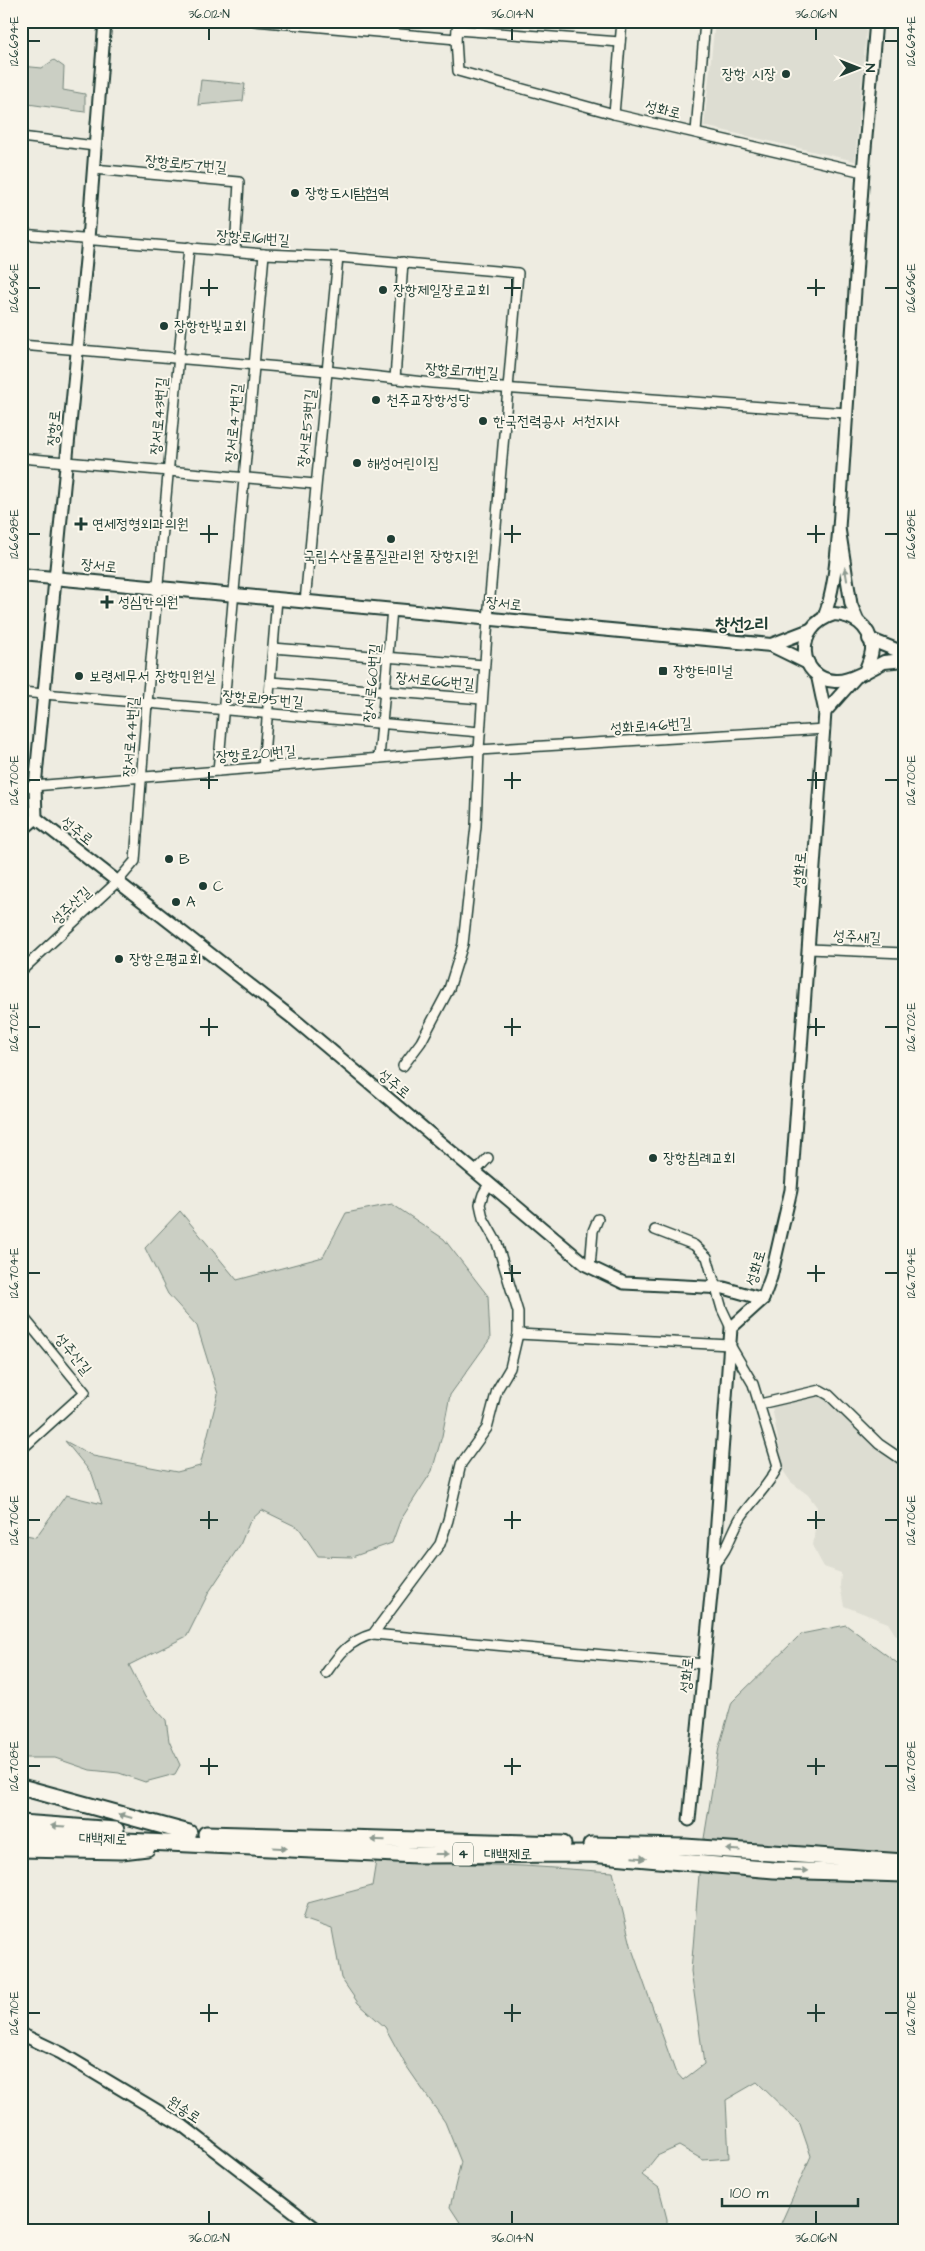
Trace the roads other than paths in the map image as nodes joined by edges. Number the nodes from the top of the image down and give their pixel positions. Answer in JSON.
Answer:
{"nodes":[{"id":1,"x":105,"y":21,"type":"edge"},
{"id":2,"x":255,"y":21,"type":"edge"},
{"id":3,"x":622,"y":21,"type":"edge"},
{"id":4,"x":705,"y":21,"type":"edge"},
{"id":5,"x":876,"y":21,"type":"edge"},
{"id":6,"x":301,"y":24,"type":"edge"},
{"id":7,"x":457,"y":30,"type":"edge"},
{"id":8,"x":620,"y":42,"type":"junction"},
{"id":9,"x":614,"y":114,"type":"junction"},
{"id":10,"x":696,"y":132,"type":"junction"},
{"id":11,"x":21,"y":137,"type":"edge"},
{"id":12,"x":95,"y":146,"type":"junction"},
{"id":13,"x":93,"y":169,"type":"junction"},
{"id":14,"x":863,"y":172,"type":"junction"},
{"id":15,"x":21,"y":234,"type":"edge"},
{"id":16,"x":88,"y":239,"type":"junction"},
{"id":17,"x":189,"y":247,"type":"junction"},
{"id":18,"x":235,"y":251,"type":"junction"},
{"id":19,"x":264,"y":254,"type":"junction"},
{"id":20,"x":338,"y":257,"type":"junction"},
{"id":21,"x":403,"y":262,"type":"junction"},
{"id":22,"x":21,"y":345,"type":"edge"},
{"id":23,"x":76,"y":350,"type":"junction"},
{"id":24,"x":178,"y":359,"type":"junction"},
{"id":25,"x":253,"y":365,"type":"junction"},
{"id":26,"x":327,"y":371,"type":"junction"},
{"id":27,"x":395,"y":379,"type":"junction"},
{"id":28,"x":508,"y":388,"type":"junction"},
{"id":29,"x":847,"y":413,"type":"junction"},
{"id":30,"x":21,"y":458,"type":"edge"},
{"id":31,"x":66,"y":462,"type":"junction"},
{"id":32,"x":168,"y":471,"type":"junction"},
{"id":33,"x":243,"y":478,"type":"junction"},
{"id":34,"x":315,"y":484,"type":"junction"},
{"id":35,"x":839,"y":528,"type":"junction"},
{"id":36,"x":21,"y":575,"type":"edge"},
{"id":37,"x":56,"y":578,"type":"junction"},
{"id":38,"x":159,"y":588,"type":"junction"},
{"id":39,"x":233,"y":594,"type":"junction"},
{"id":40,"x":278,"y":599,"type":"junction"},
{"id":41,"x":305,"y":602,"type":"junction"},
{"id":42,"x":392,"y":609,"type":"junction"},
{"id":43,"x":824,"y":617,"type":"junction"},
{"id":44,"x":488,"y":619,"type":"junction"},
{"id":45,"x":858,"y":621,"type":"junction"},
{"id":46,"x":810,"y":630,"type":"junction"},
{"id":47,"x":869,"y":639,"type":"junction"},
{"id":48,"x":772,"y":645,"type":"junction"},
{"id":49,"x":273,"y":648,"type":"junction"},
{"id":50,"x":904,"y":653,"type":"edge"},
{"id":51,"x":388,"y":657,"type":"junction"},
{"id":52,"x":904,"y":660,"type":"edge"},
{"id":53,"x":808,"y":663,"type":"junction"},
{"id":54,"x":484,"y":665,"type":"junction"},
{"id":55,"x":817,"y":674,"type":"junction"},
{"id":56,"x":861,"y":674,"type":"junction"},
{"id":57,"x":270,"y":682,"type":"junction"},
{"id":58,"x":385,"y":691,"type":"junction"},
{"id":59,"x":21,"y":692,"type":"edge"},
{"id":60,"x":44,"y":694,"type":"junction"},
{"id":61,"x":482,"y":699,"type":"junction"},
{"id":62,"x":147,"y":703,"type":"junction"},
{"id":63,"x":224,"y":710,"type":"junction"},
{"id":64,"x":826,"y":712,"type":"junction"},
{"id":65,"x":268,"y":714,"type":"junction"},
{"id":66,"x":382,"y":722,"type":"junction"},
{"id":67,"x":825,"y":729,"type":"junction"},
{"id":68,"x":480,"y":732,"type":"junction"},
{"id":69,"x":479,"y":750,"type":"junction"},
{"id":70,"x":379,"y":758,"type":"junction"},
{"id":71,"x":263,"y":767,"type":"junction"},
{"id":72,"x":218,"y":771,"type":"junction"},
{"id":73,"x":141,"y":777,"type":"junction"},
{"id":74,"x":35,"y":786,"type":"junction"},
{"id":75,"x":21,"y":787,"type":"edge"},
{"id":76,"x":36,"y":818,"type":"junction"},
{"id":77,"x":21,"y":832,"type":"edge"},
{"id":78,"x":117,"y":882,"type":"junction"},
{"id":79,"x":809,"y":948,"type":"junction"},
{"id":80,"x":904,"y":953,"type":"edge"},
{"id":81,"x":21,"y":971,"type":"edge"},
{"id":82,"x":403,"y":1066,"type":"dead end"},
{"id":83,"x":488,"y":1158,"type":"dead end"},
{"id":84,"x":475,"y":1172,"type":"junction"},
{"id":85,"x":489,"y":1184,"type":"junction"},
{"id":86,"x":598,"y":1219,"type":"dead end"},
{"id":87,"x":655,"y":1230,"type":"dead end"},
{"id":88,"x":590,"y":1267,"type":"junction"},
{"id":89,"x":717,"y":1288,"type":"junction"},
{"id":90,"x":763,"y":1299,"type":"junction"},
{"id":91,"x":21,"y":1314,"type":"edge"},
{"id":92,"x":731,"y":1328,"type":"junction"},
{"id":93,"x":518,"y":1334,"type":"junction"},
{"id":94,"x":730,"y":1345,"type":"junction"},
{"id":95,"x":760,"y":1404,"type":"junction"},
{"id":96,"x":21,"y":1450,"type":"edge"},
{"id":97,"x":904,"y":1461,"type":"edge"},
{"id":98,"x":714,"y":1564,"type":"junction"},
{"id":99,"x":374,"y":1634,"type":"junction"},
{"id":100,"x":704,"y":1664,"type":"junction"},
{"id":101,"x":326,"y":1673,"type":"dead end"},
{"id":102,"x":21,"y":1788,"type":"edge"},
{"id":103,"x":689,"y":1820,"type":"dead end"},
{"id":104,"x":21,"y":1823,"type":"edge"},
{"id":105,"x":21,"y":1836,"type":"edge"},
{"id":106,"x":190,"y":1838,"type":"junction"},
{"id":107,"x":21,"y":1849,"type":"edge"},
{"id":108,"x":904,"y":1862,"type":"edge"},
{"id":109,"x":904,"y":1874,"type":"edge"},
{"id":110,"x":21,"y":2034,"type":"edge"},
{"id":111,"x":318,"y":2230,"type":"edge"}],
"edges":[{"from":1,"to":12,"type":"street","name":"장항로"},
{"from":2,"to":6,"type":"street"},
{"from":3,"to":8,"type":"street"},
{"from":4,"to":10,"type":"street"},
{"from":5,"to":14,"type":"street"},
{"from":6,"to":7,"type":"street"},
{"from":7,"to":8,"type":"street"},
{"from":7,"to":9,"type":"street","name":"성화로"},
{"from":8,"to":9,"type":"street"},
{"from":9,"to":10,"type":"street","name":"성화로"},
{"from":10,"to":14,"type":"street","name":"성화로"},
{"from":11,"to":12,"type":"street"},
{"from":12,"to":13,"type":"street","name":"장항로"},
{"from":13,"to":16,"type":"street","name":"장항로"},
{"from":13,"to":18,"type":"street","name":"장항로157번길"},
{"from":14,"to":29,"type":"street"},
{"from":15,"to":16,"type":"street","name":"장항로161번길"},
{"from":16,"to":17,"type":"street","name":"장항로161번길"},
{"from":16,"to":23,"type":"street","name":"장항로"},
{"from":17,"to":18,"type":"street","name":"장항로161번길"},
{"from":17,"to":24,"type":"street","name":"장서로43번길"},
{"from":18,"to":19,"type":"street","name":"장항로161번길"},
{"from":19,"to":20,"type":"street","name":"장항로161번길"},
{"from":19,"to":25,"type":"street","name":"장서로47번길"},
{"from":20,"to":21,"type":"street","name":"장항로161번길"},
{"from":20,"to":26,"type":"street","name":"장서로53번길"},
{"from":21,"to":27,"type":"street"},
{"from":21,"to":28,"type":"street","name":"장항로161번길"},
{"from":22,"to":23,"type":"street","name":"장항로171번길"},
{"from":23,"to":24,"type":"street","name":"장항로171번길"},
{"from":23,"to":31,"type":"street","name":"장항로"},
{"from":24,"to":25,"type":"street","name":"장항로171번길"},
{"from":24,"to":32,"type":"street","name":"장서로43번길"},
{"from":25,"to":26,"type":"street","name":"장항로171번길"},
{"from":25,"to":33,"type":"street","name":"장서로47번길"},
{"from":26,"to":27,"type":"street","name":"장항로171번길"},
{"from":26,"to":34,"type":"street","name":"장서로53번길"},
{"from":27,"to":28,"type":"street","name":"장항로171번길"},
{"from":28,"to":29,"type":"street","name":"장항로171번길"},
{"from":28,"to":44,"type":"street"},
{"from":29,"to":35,"type":"street"},
{"from":30,"to":31,"type":"street"},
{"from":31,"to":32,"type":"street"},
{"from":31,"to":37,"type":"street","name":"장항로"},
{"from":32,"to":33,"type":"street"},
{"from":32,"to":38,"type":"street","name":"장서로43번길"},
{"from":33,"to":34,"type":"street"},
{"from":33,"to":39,"type":"street","name":"장서로47번길"},
{"from":34,"to":41,"type":"street","name":"장서로53번길"},
{"from":35,"to":43,"type":"street"},
{"from":45,"to":35,"type":"street","one_way":true},
{"from":36,"to":37,"type":"main road","name":"장서로"},
{"from":37,"to":38,"type":"main road","name":"장서로"},
{"from":37,"to":60,"type":"street","name":"장항로"},
{"from":38,"to":39,"type":"main road","name":"장서로"},
{"from":38,"to":62,"type":"street","name":"장서로44번길"},
{"from":39,"to":40,"type":"main road","name":"장서로"},
{"from":39,"to":63,"type":"street"},
{"from":40,"to":41,"type":"main road","name":"장서로"},
{"from":40,"to":49,"type":"street"},
{"from":41,"to":42,"type":"main road","name":"장서로"},
{"from":42,"to":44,"type":"main road","name":"장서로"},
{"from":42,"to":51,"type":"street","name":"장서로60번길"},
{"from":43,"to":45,"type":"main road"},
{"from":43,"to":46,"type":"main road"},
{"from":44,"to":48,"type":"main road","name":"장서로"},
{"from":44,"to":54,"type":"street"},
{"from":45,"to":47,"type":"main road"},
{"from":46,"to":48,"type":"main road"},
{"from":46,"to":53,"type":"main road"},
{"from":47,"to":50,"type":"main road"},
{"from":47,"to":56,"type":"main road"},
{"from":48,"to":53,"type":"main road"},
{"from":49,"to":51,"type":"street","name":"장서로66번길"},
{"from":49,"to":57,"type":"street"},
{"from":51,"to":54,"type":"street","name":"장서로66번길"},
{"from":51,"to":58,"type":"street","name":"장서로60번길"},
{"from":52,"to":56,"type":"main road"},
{"from":53,"to":55,"type":"main road"},
{"from":54,"to":61,"type":"street"},
{"from":55,"to":56,"type":"main road"},
{"from":55,"to":64,"type":"street","name":"성화로"},
{"from":56,"to":64,"type":"street"},
{"from":57,"to":58,"type":"street","name":"장서로66번길"},
{"from":57,"to":65,"type":"street"},
{"from":58,"to":61,"type":"street","name":"장서로66번길"},
{"from":58,"to":66,"type":"street","name":"장서로60번길"},
{"from":59,"to":60,"type":"street","name":"장항로195번길"},
{"from":60,"to":62,"type":"street","name":"장항로195번길"},
{"from":60,"to":74,"type":"street","name":"장항로"},
{"from":61,"to":68,"type":"street"},
{"from":62,"to":63,"type":"street","name":"장항로195번길"},
{"from":62,"to":73,"type":"street","name":"장서로44번길"},
{"from":63,"to":65,"type":"street","name":"장항로195번길"},
{"from":63,"to":72,"type":"street"},
{"from":64,"to":67,"type":"street","name":"성화로"},
{"from":65,"to":66,"type":"street","name":"장항로195번길"},
{"from":65,"to":71,"type":"street"},
{"from":66,"to":68,"type":"street","name":"장항로195번길"},
{"from":66,"to":70,"type":"street","name":"장서로60번길"},
{"from":67,"to":69,"type":"street","name":"성화로146번길"},
{"from":67,"to":79,"type":"street","name":"성화로"},
{"from":68,"to":69,"type":"street"},
{"from":69,"to":70,"type":"street","name":"장항로201번길"},
{"from":69,"to":82,"type":"street"},
{"from":70,"to":71,"type":"street","name":"장항로201번길"},
{"from":71,"to":72,"type":"street","name":"장항로201번길"},
{"from":72,"to":73,"type":"street","name":"장항로201번길"},
{"from":73,"to":74,"type":"street","name":"장항로201번길"},
{"from":73,"to":78,"type":"street","name":"장서로44번길"},
{"from":74,"to":75,"type":"street","name":"장항로201번길"},
{"from":74,"to":76,"type":"street","name":"장항로"},
{"from":76,"to":77,"type":"street"},
{"from":76,"to":78,"type":"street","name":"성주로"},
{"from":78,"to":81,"type":"street","name":"성주산길"},
{"from":78,"to":84,"type":"street","name":"성주로"},
{"from":79,"to":80,"type":"street","name":"성주새길"},
{"from":79,"to":90,"type":"street","name":"성화로"},
{"from":83,"to":84,"type":"street"},
{"from":84,"to":85,"type":"street","name":"성주로"},
{"from":85,"to":88,"type":"street","name":"성주로"},
{"from":85,"to":93,"type":"street"},
{"from":86,"to":88,"type":"street"},
{"from":87,"to":89,"type":"street"},
{"from":88,"to":89,"type":"street","name":"성주로"},
{"from":89,"to":90,"type":"street","name":"성주로"},
{"from":89,"to":92,"type":"street"},
{"from":90,"to":92,"type":"street","name":"성화로"},
{"from":91,"to":96,"type":"street","name":"성주산길"},
{"from":92,"to":94,"type":"street","name":"성화로"},
{"from":93,"to":94,"type":"street"},
{"from":93,"to":99,"type":"street"},
{"from":94,"to":95,"type":"street"},
{"from":94,"to":98,"type":"street","name":"성화로"},
{"from":95,"to":97,"type":"street"},
{"from":95,"to":98,"type":"street"},
{"from":98,"to":100,"type":"street","name":"성화로"},
{"from":99,"to":100,"type":"street"},
{"from":99,"to":101,"type":"street"},
{"from":100,"to":103,"type":"street","name":"성화로"},
{"from":106,"to":102,"type":"highway","one_way":true},
{"from":106,"to":104,"type":"highway","name":"대백제로","one_way":true},
{"from":105,"to":106,"type":"highway","name":"대백제로","number":"4"},
{"from":106,"to":107,"type":"highway"},
{"from":108,"to":106,"type":"highway","name":"대백제로","one_way":true},
{"from":106,"to":109,"type":"highway","name":"대백제로","number":"4","one_way":true},
{"from":110,"to":111,"type":"street","name":"원송로"}]}
